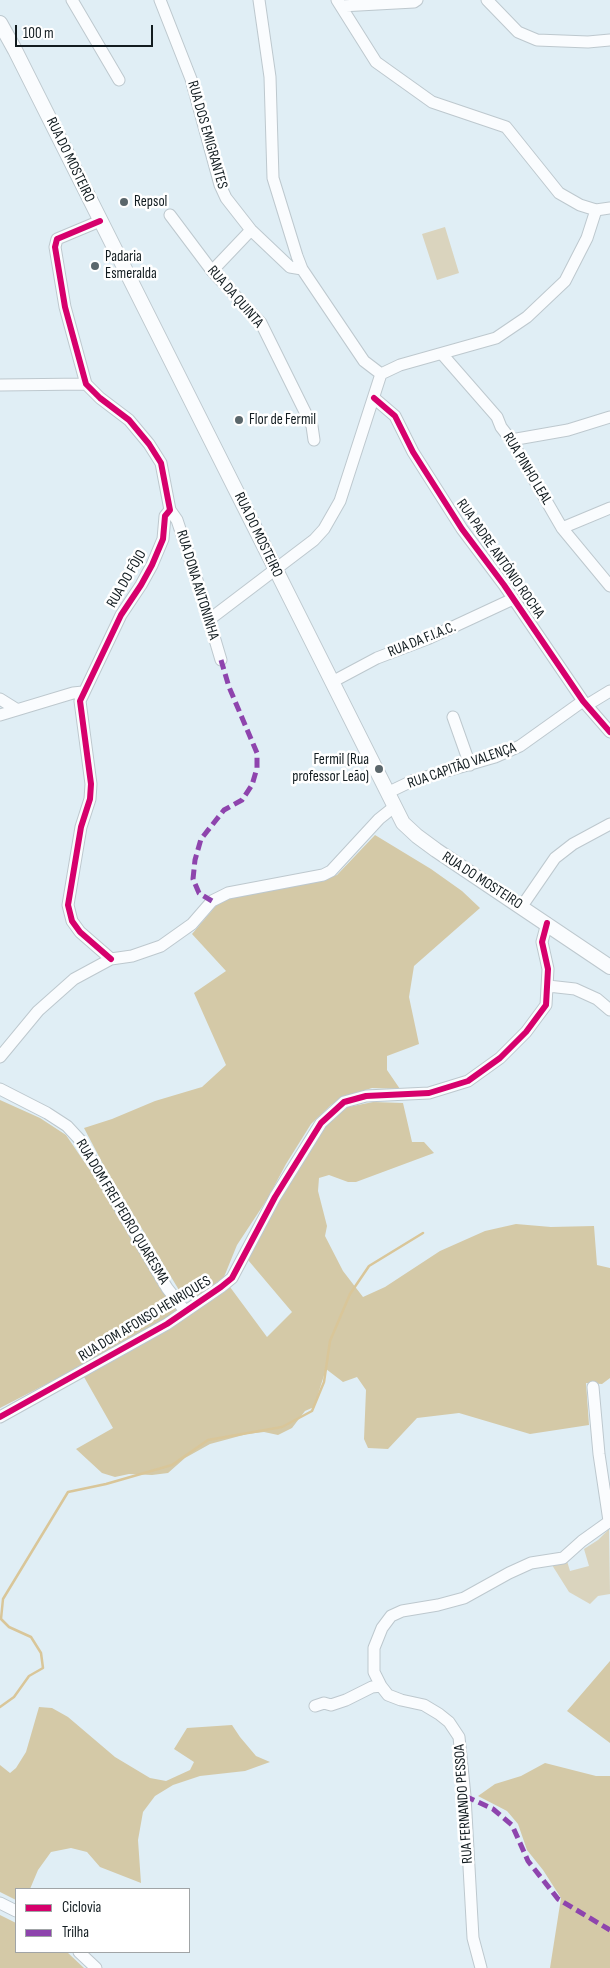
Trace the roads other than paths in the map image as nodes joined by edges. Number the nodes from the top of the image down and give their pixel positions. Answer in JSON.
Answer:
{"nodes":[{"id":1,"x":72,"y":0,"type":"edge"},
{"id":2,"x":160,"y":0,"type":"edge"},
{"id":3,"x":259,"y":0,"type":"edge"},
{"id":4,"x":416,"y":0,"type":"edge"},
{"id":5,"x":487,"y":0,"type":"edge"},
{"id":6,"x":339,"y":3,"type":"edge"},
{"id":7,"x":0,"y":23,"type":"edge"},
{"id":8,"x":610,"y":40,"type":"edge"},
{"id":9,"x":119,"y":80,"type":"dead end"},
{"id":10,"x":610,"y":208,"type":"edge"},
{"id":11,"x":596,"y":210,"type":"junction"},
{"id":12,"x":170,"y":214,"type":"dead end"},
{"id":13,"x":100,"y":221,"type":"junction"},
{"id":14,"x":252,"y":230,"type":"junction"},
{"id":15,"x":302,"y":269,"type":"junction"},
{"id":16,"x":212,"y":271,"type":"junction"},
{"id":17,"x":442,"y":354,"type":"junction"},
{"id":18,"x":381,"y":374,"type":"junction"},
{"id":19,"x":86,"y":384,"type":"junction"},
{"id":20,"x":0,"y":385,"type":"edge"},
{"id":21,"x":374,"y":398,"type":"junction"},
{"id":22,"x":610,"y":417,"type":"edge"},
{"id":23,"x":314,"y":440,"type":"dead end"},
{"id":24,"x":511,"y":440,"type":"junction"},
{"id":25,"x":610,"y":508,"type":"edge"},
{"id":26,"x":170,"y":510,"type":"junction"},
{"id":27,"x":562,"y":528,"type":"junction"},
{"id":28,"x":275,"y":570,"type":"junction"},
{"id":29,"x":610,"y":586,"type":"edge"},
{"id":30,"x":512,"y":599,"type":"junction"},
{"id":31,"x":210,"y":619,"type":"junction"},
{"id":32,"x":221,"y":660,"type":"dead end"},
{"id":33,"x":332,"y":682,"type":"junction"},
{"id":34,"x":610,"y":691,"type":"edge"},
{"id":35,"x":83,"y":692,"type":"junction"},
{"id":36,"x":0,"y":699,"type":"edge"},
{"id":37,"x":585,"y":703,"type":"junction"},
{"id":38,"x":16,"y":709,"type":"junction"},
{"id":39,"x":0,"y":715,"type":"edge"},
{"id":40,"x":453,"y":717,"type":"dead end"},
{"id":41,"x":610,"y":732,"type":"edge"},
{"id":42,"x":470,"y":765,"type":"junction"},
{"id":43,"x":387,"y":794,"type":"junction"},
{"id":44,"x":394,"y":807,"type":"junction"},
{"id":45,"x":610,"y":824,"type":"edge"},
{"id":46,"x":522,"y":906,"type":"junction"},
{"id":47,"x":547,"y":924,"type":"junction"},
{"id":48,"x":111,"y":959,"type":"junction"},
{"id":49,"x":610,"y":967,"type":"edge"},
{"id":50,"x":548,"y":986,"type":"junction"},
{"id":51,"x":610,"y":1010,"type":"edge"},
{"id":52,"x":0,"y":1057,"type":"edge"},
{"id":53,"x":0,"y":1089,"type":"edge"},
{"id":54,"x":186,"y":1311,"type":"junction"},
{"id":55,"x":593,"y":1387,"type":"dead end"},
{"id":56,"x":0,"y":1418,"type":"edge"},
{"id":57,"x":609,"y":1521,"type":"edge"},
{"id":58,"x":381,"y":1686,"type":"junction"},
{"id":59,"x":315,"y":1706,"type":"dead end"},
{"id":60,"x":0,"y":1903,"type":"edge"},
{"id":61,"x":15,"y":1910,"type":"edge"},
{"id":62,"x":80,"y":1953,"type":"edge"},
{"id":63,"x":96,"y":1968,"type":"edge"},
{"id":64,"x":481,"y":1968,"type":"edge"}],
"edges":[{"from":1,"to":9,"type":"street"},
{"from":2,"to":14,"type":"street","name":"RUA DOS EMIGRANTES"},
{"from":3,"to":15,"type":"street"},
{"from":4,"to":6,"type":"street"},
{"from":5,"to":8,"type":"street"},
{"from":6,"to":11,"type":"street"},
{"from":7,"to":13,"type":"main road","name":"RUA DO MOSTEIRO"},
{"from":10,"to":11,"type":"street"},
{"from":11,"to":17,"type":"street"},
{"from":12,"to":16,"type":"street","name":"RUA DA QUINTA"},
{"from":13,"to":19,"type":"street"},
{"from":13,"to":28,"type":"main road","name":"RUA DO MOSTEIRO"},
{"from":14,"to":15,"type":"street","name":"RUA DOS EMIGRANTES"},
{"from":14,"to":16,"type":"street"},
{"from":15,"to":18,"type":"street"},
{"from":16,"to":23,"type":"street","name":"RUA DA QUINTA"},
{"from":17,"to":18,"type":"street"},
{"from":17,"to":24,"type":"street","name":"RUA PINHO LEAL"},
{"from":18,"to":21,"type":"street"},
{"from":19,"to":20,"type":"street"},
{"from":19,"to":26,"type":"street","name":"RUA DO FÔJO"},
{"from":21,"to":28,"type":"street"},
{"from":21,"to":30,"type":"street","name":"RUA PADRE ANTÓNIO ROCHA"},
{"from":22,"to":24,"type":"street"},
{"from":24,"to":27,"type":"street","name":"RUA PINHO LEAL"},
{"from":25,"to":27,"type":"street"},
{"from":26,"to":31,"type":"street","name":"RUA DONA ANTONINHA"},
{"from":26,"to":35,"type":"street","name":"RUA DO FÔJO"},
{"from":27,"to":29,"type":"street","name":"RUA PINHO LEAL"},
{"from":28,"to":31,"type":"street"},
{"from":28,"to":33,"type":"main road","name":"RUA DO MOSTEIRO"},
{"from":30,"to":33,"type":"street","name":"RUA DA F.I.A.C."},
{"from":30,"to":37,"type":"street","name":"RUA PADRE ANTÓNIO ROCHA"},
{"from":31,"to":32,"type":"street","name":"RUA DONA ANTONINHA"},
{"from":33,"to":43,"type":"main road","name":"RUA DO MOSTEIRO"},
{"from":34,"to":37,"type":"street"},
{"from":35,"to":38,"type":"street"},
{"from":35,"to":48,"type":"street","name":"RUA DO FÔJO"},
{"from":36,"to":38,"type":"street"},
{"from":37,"to":41,"type":"street","name":"RUA PADRE ANTÓNIO ROCHA"},
{"from":37,"to":42,"type":"street","name":"RUA CAPITÃO VALENÇA"},
{"from":38,"to":39,"type":"street"},
{"from":40,"to":42,"type":"street"},
{"from":42,"to":43,"type":"street","name":"RUA CAPITÃO VALENÇA"},
{"from":43,"to":44,"type":"main road","name":"RUA DO MOSTEIRO"},
{"from":44,"to":46,"type":"main road","name":"RUA DO MOSTEIRO"},
{"from":44,"to":48,"type":"street"},
{"from":45,"to":46,"type":"street"},
{"from":46,"to":47,"type":"main road","name":"RUA DO MOSTEIRO"},
{"from":47,"to":49,"type":"main road","name":"RUA DO MOSTEIRO"},
{"from":47,"to":50,"type":"street","name":"RUA DOM AFONSO HENRIQUES"},
{"from":48,"to":52,"type":"street"},
{"from":50,"to":51,"type":"street"},
{"from":50,"to":54,"type":"street","name":"RUA DOM AFONSO HENRIQUES"},
{"from":53,"to":54,"type":"street","name":"RUA DOM FREI PEDRO QUARESMA"},
{"from":54,"to":56,"type":"street","name":"RUA DOM AFONSO HENRIQUES"},
{"from":55,"to":57,"type":"street"},
{"from":57,"to":58,"type":"street"},
{"from":58,"to":59,"type":"street"},
{"from":58,"to":64,"type":"street","name":"RUA FERNANDO PESSOA"},
{"from":60,"to":61,"type":"street"},
{"from":62,"to":63,"type":"street"}]}
